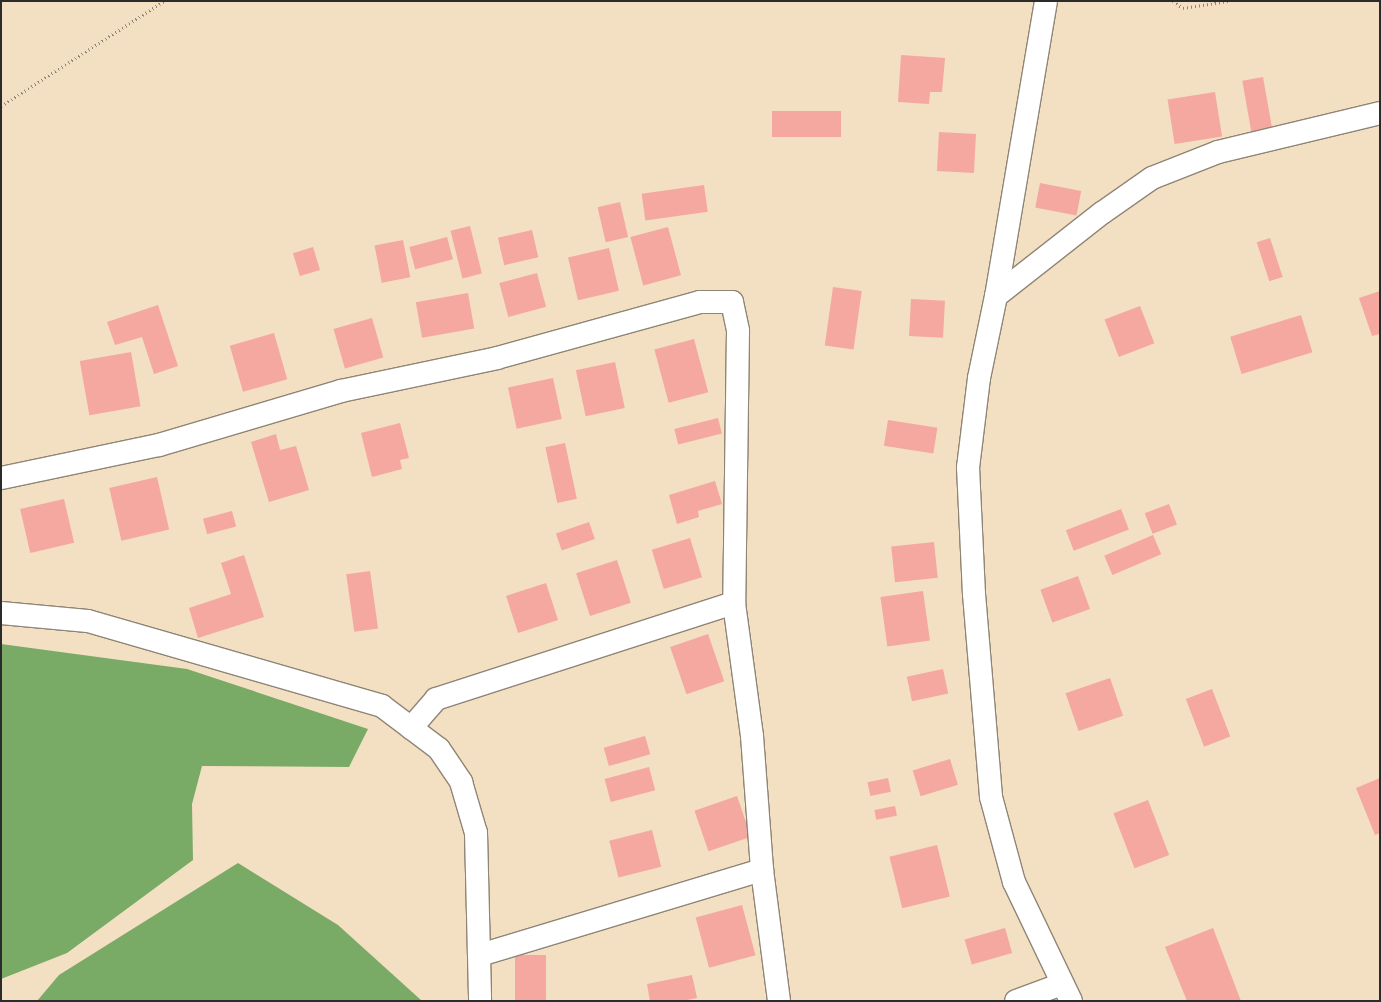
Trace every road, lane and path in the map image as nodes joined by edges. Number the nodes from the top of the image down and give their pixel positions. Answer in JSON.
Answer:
{"nodes":[{"id":1,"x":164,"y":1,"type":"edge"},
{"id":2,"x":1046,"y":1,"type":"edge"},
{"id":3,"x":1173,"y":1,"type":"edge"},
{"id":4,"x":1229,"y":1,"type":"edge"},
{"id":5,"x":1,"y":106,"type":"edge"},
{"id":6,"x":1380,"y":113,"type":"edge"},
{"id":7,"x":996,"y":296,"type":"junction"},
{"id":8,"x":1,"y":478,"type":"edge"},
{"id":9,"x":734,"y":603,"type":"junction"},
{"id":10,"x":1,"y":613,"type":"edge"},
{"id":11,"x":411,"y":728,"type":"junction"},
{"id":12,"x":762,"y":870,"type":"junction"},
{"id":13,"x":480,"y":955,"type":"junction"},
{"id":14,"x":1067,"y":993,"type":"edge"},
{"id":15,"x":480,"y":1001,"type":"edge"},
{"id":16,"x":779,"y":1001,"type":"edge"},
{"id":17,"x":1016,"y":1001,"type":"edge"}],
"edges":[{"from":1,"to":5,"type":"path"},
{"from":2,"to":7,"type":"street"},
{"from":3,"to":4,"type":"path"},
{"from":6,"to":7,"type":"street"},
{"from":7,"to":14,"type":"street"},
{"from":8,"to":9,"type":"street"},
{"from":9,"to":11,"type":"street"},
{"from":9,"to":12,"type":"street"},
{"from":10,"to":11,"type":"street"},
{"from":11,"to":13,"type":"street"},
{"from":12,"to":13,"type":"street"},
{"from":12,"to":16,"type":"street"},
{"from":13,"to":15,"type":"street"},
{"from":14,"to":17,"type":"street"}]}
